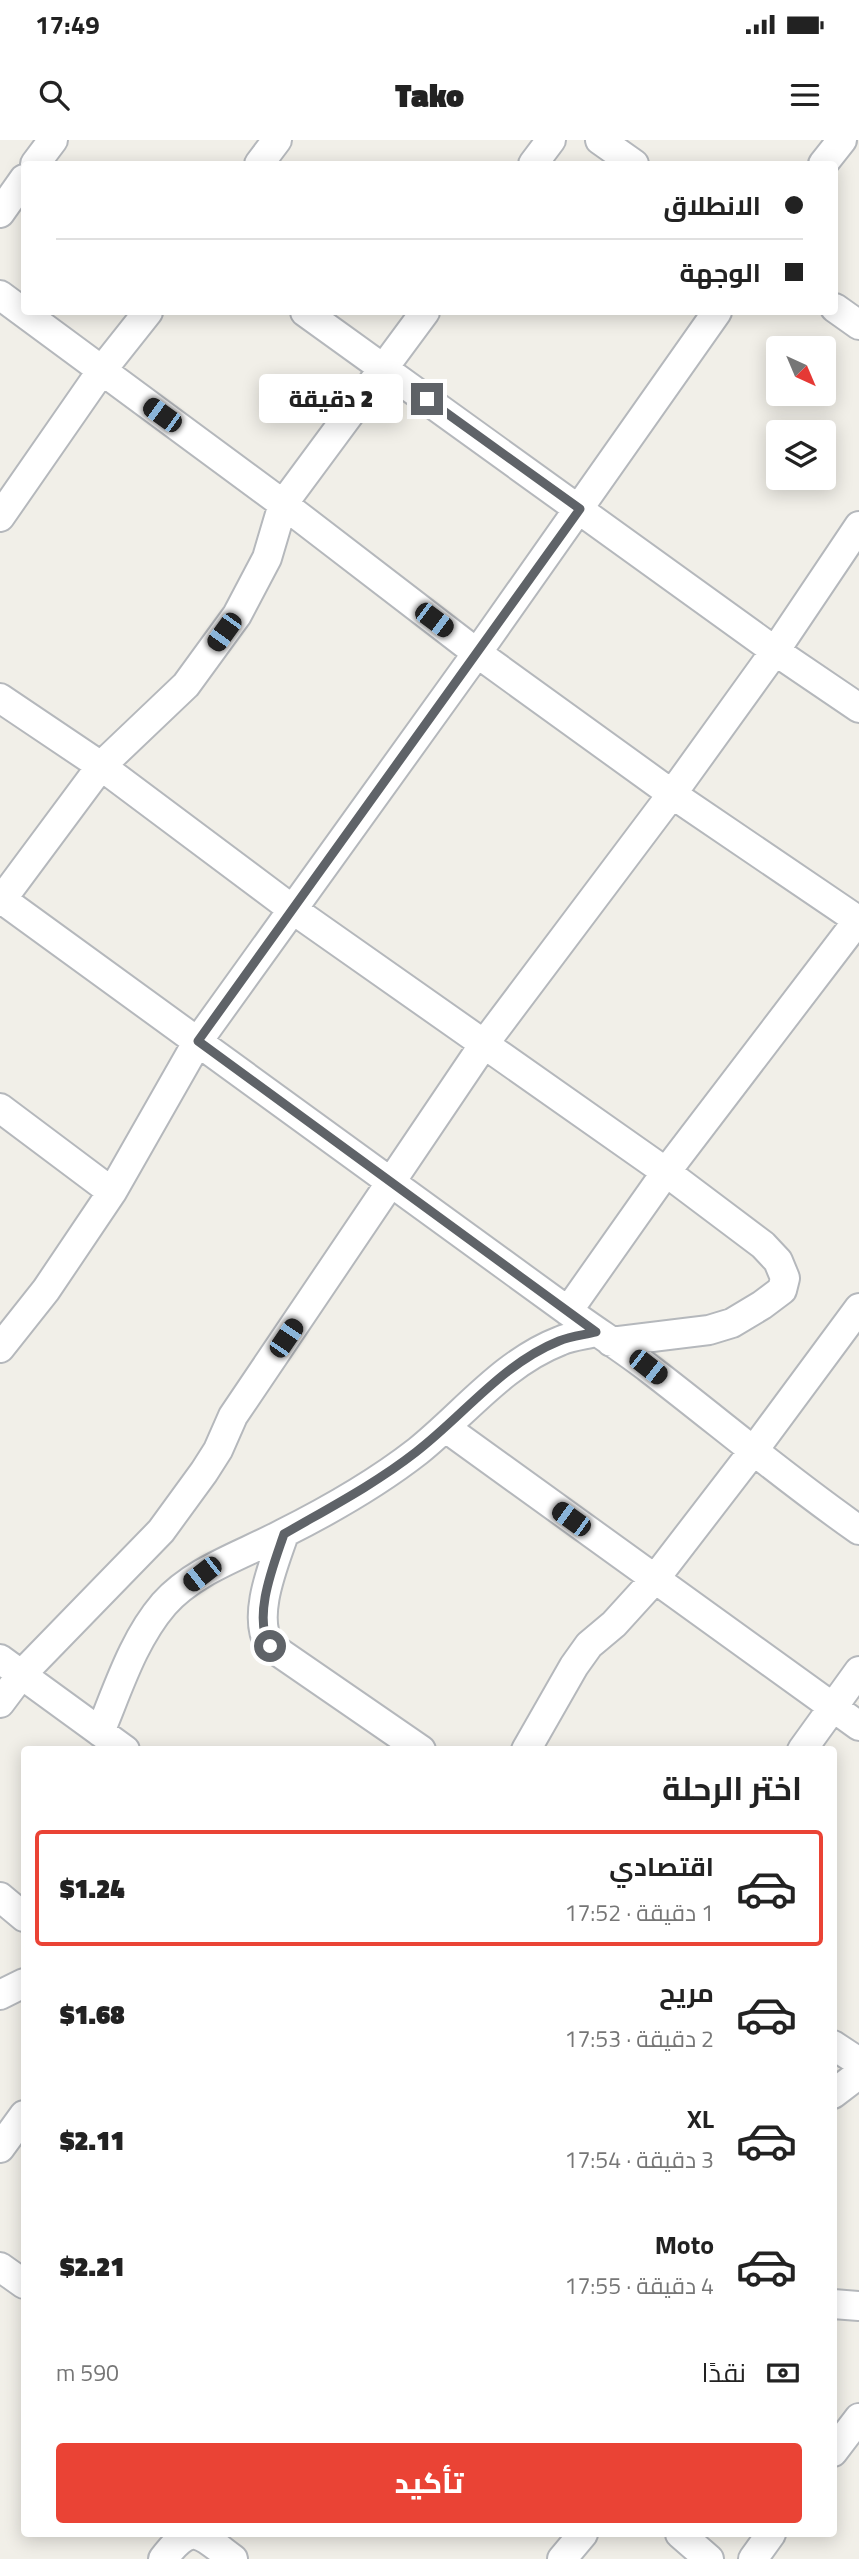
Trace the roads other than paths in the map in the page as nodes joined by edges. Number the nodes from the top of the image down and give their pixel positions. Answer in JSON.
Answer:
{"nodes":[{"id":1,"x":53,"y":140,"type":"edge"},
{"id":2,"x":277,"y":140,"type":"edge"},
{"id":3,"x":551,"y":140,"type":"edge"},
{"id":4,"x":600,"y":140,"type":"edge"},
{"id":5,"x":842,"y":140,"type":"edge"},
{"id":6,"x":37,"y":161,"type":"edge"},
{"id":7,"x":261,"y":161,"type":"edge"},
{"id":8,"x":535,"y":161,"type":"edge"},
{"id":9,"x":630,"y":161,"type":"edge"},
{"id":10,"x":825,"y":161,"type":"edge"},
{"id":11,"x":21,"y":183,"type":"edge"},
{"id":12,"x":0,"y":213,"type":"edge"},
{"id":13,"x":0,"y":295,"type":"edge"},
{"id":14,"x":21,"y":310,"type":"edge"},
{"id":15,"x":838,"y":310,"type":"edge"},
{"id":16,"x":27,"y":315,"type":"edge"},
{"id":17,"x":146,"y":315,"type":"edge"},
{"id":18,"x":308,"y":315,"type":"edge"},
{"id":19,"x":423,"y":315,"type":"edge"},
{"id":20,"x":715,"y":315,"type":"edge"},
{"id":21,"x":859,"y":325,"type":"edge"},
{"id":22,"x":384,"y":368,"type":"junction"},
{"id":23,"x":102,"y":370,"type":"junction"},
{"id":24,"x":282,"y":504,"type":"junction"},
{"id":25,"x":580,"y":509,"type":"junction"},
{"id":26,"x":0,"y":517,"type":"edge"},
{"id":27,"x":859,"y":526,"type":"edge"},
{"id":28,"x":775,"y":651,"type":"junction"},
{"id":29,"x":477,"y":653,"type":"junction"},
{"id":30,"x":0,"y":698,"type":"edge"},
{"id":31,"x":859,"y":708,"type":"edge"},
{"id":32,"x":101,"y":766,"type":"junction"},
{"id":33,"x":672,"y":794,"type":"junction"},
{"id":34,"x":1,"y":900,"type":"edge"},
{"id":35,"x":292,"y":909,"type":"junction"},
{"id":36,"x":859,"y":920,"type":"edge"},
{"id":37,"x":198,"y":1041,"type":"junction"},
{"id":38,"x":484,"y":1044,"type":"junction"},
{"id":39,"x":0,"y":1108,"type":"edge"},
{"id":40,"x":666,"y":1172,"type":"junction"},
{"id":41,"x":390,"y":1182,"type":"junction"},
{"id":42,"x":112,"y":1192,"type":"junction"},
{"id":43,"x":859,"y":1308,"type":"edge"},
{"id":44,"x":568,"y":1311,"type":"junction"},
{"id":45,"x":603,"y":1337,"type":"junction"},
{"id":46,"x":0,"y":1348,"type":"edge"},
{"id":47,"x":446,"y":1428,"type":"junction"},
{"id":48,"x":754,"y":1450,"type":"junction"},
{"id":49,"x":859,"y":1530,"type":"edge"},
{"id":50,"x":284,"y":1534,"type":"junction"},
{"id":51,"x":654,"y":1580,"type":"junction"},
{"id":52,"x":10,"y":1667,"type":"edge"},
{"id":53,"x":859,"y":1671,"type":"edge"},
{"id":54,"x":0,"y":1703,"type":"edge"},
{"id":55,"x":832,"y":1708,"type":"junction"},
{"id":56,"x":859,"y":1726,"type":"edge"},
{"id":57,"x":100,"y":1732,"type":"junction"},
{"id":58,"x":119,"y":1746,"type":"edge"},
{"id":59,"x":415,"y":1746,"type":"edge"},
{"id":60,"x":528,"y":1746,"type":"edge"},
{"id":61,"x":805,"y":1746,"type":"edge"},
{"id":62,"x":0,"y":1897,"type":"edge"},
{"id":63,"x":21,"y":1914,"type":"edge"},
{"id":64,"x":21,"y":1985,"type":"edge"},
{"id":65,"x":0,"y":1996,"type":"edge"},
{"id":66,"x":837,"y":2048,"type":"edge"},
{"id":67,"x":859,"y":2062,"type":"edge"},
{"id":68,"x":859,"y":2074,"type":"edge"},
{"id":69,"x":837,"y":2091,"type":"edge"},
{"id":70,"x":21,"y":2119,"type":"edge"},
{"id":71,"x":0,"y":2148,"type":"edge"},
{"id":72,"x":0,"y":2267,"type":"edge"},
{"id":73,"x":21,"y":2282,"type":"edge"},
{"id":74,"x":837,"y":2304,"type":"edge"},
{"id":75,"x":859,"y":2306,"type":"edge"},
{"id":76,"x":859,"y":2417,"type":"edge"},
{"id":77,"x":837,"y":2447,"type":"edge"},
{"id":78,"x":182,"y":2537,"type":"edge"},
{"id":79,"x":204,"y":2537,"type":"edge"},
{"id":80,"x":580,"y":2537,"type":"edge"},
{"id":81,"x":683,"y":2537,"type":"edge"},
{"id":82,"x":769,"y":2537,"type":"edge"},
{"id":83,"x":163,"y":2559,"type":"edge"},
{"id":84,"x":233,"y":2559,"type":"edge"},
{"id":85,"x":562,"y":2559,"type":"edge"},
{"id":86,"x":709,"y":2559,"type":"edge"},
{"id":87,"x":752,"y":2559,"type":"edge"}],
"edges":[{"from":1,"to":6,"type":"street"},
{"from":2,"to":7,"type":"street"},
{"from":3,"to":8,"type":"street"},
{"from":4,"to":9,"type":"street"},
{"from":5,"to":10,"type":"street"},
{"from":11,"to":12,"type":"street"},
{"from":13,"to":14,"type":"street"},
{"from":15,"to":21,"type":"street"},
{"from":16,"to":23,"type":"street"},
{"from":17,"to":23,"type":"street"},
{"from":18,"to":22,"type":"street"},
{"from":19,"to":22,"type":"street"},
{"from":20,"to":25,"type":"street"},
{"from":22,"to":24,"type":"street"},
{"from":22,"to":25,"type":"street"},
{"from":23,"to":24,"type":"street"},
{"from":23,"to":26,"type":"street"},
{"from":24,"to":29,"type":"street"},
{"from":24,"to":32,"type":"street"},
{"from":25,"to":28,"type":"street"},
{"from":25,"to":29,"type":"street"},
{"from":27,"to":28,"type":"street"},
{"from":28,"to":31,"type":"street"},
{"from":28,"to":33,"type":"street"},
{"from":29,"to":33,"type":"street"},
{"from":29,"to":35,"type":"street"},
{"from":30,"to":32,"type":"street"},
{"from":32,"to":34,"type":"street"},
{"from":32,"to":35,"type":"street"},
{"from":33,"to":36,"type":"street"},
{"from":33,"to":38,"type":"street"},
{"from":34,"to":37,"type":"street"},
{"from":35,"to":37,"type":"street"},
{"from":35,"to":38,"type":"street"},
{"from":36,"to":40,"type":"street"},
{"from":37,"to":41,"type":"street"},
{"from":37,"to":42,"type":"street"},
{"from":38,"to":40,"type":"street"},
{"from":38,"to":41,"type":"street"},
{"from":39,"to":42,"type":"street"},
{"from":40,"to":44,"type":"street"},
{"from":40,"to":45,"type":"street"},
{"from":41,"to":44,"type":"street"},
{"from":41,"to":52,"type":"street"},
{"from":42,"to":46,"type":"street"},
{"from":43,"to":48,"type":"street"},
{"from":44,"to":45,"type":"street"},
{"from":45,"to":47,"type":"street"},
{"from":45,"to":48,"type":"street"},
{"from":47,"to":50,"type":"street"},
{"from":47,"to":51,"type":"street"},
{"from":48,"to":49,"type":"street"},
{"from":48,"to":51,"type":"street"},
{"from":50,"to":57,"type":"street"},
{"from":50,"to":59,"type":"street"},
{"from":51,"to":55,"type":"street"},
{"from":51,"to":60,"type":"street"},
{"from":52,"to":54,"type":"street"},
{"from":52,"to":57,"type":"street"},
{"from":53,"to":55,"type":"street"},
{"from":55,"to":56,"type":"street"},
{"from":55,"to":61,"type":"street"},
{"from":57,"to":58,"type":"street"},
{"from":62,"to":63,"type":"street"},
{"from":64,"to":65,"type":"street"},
{"from":66,"to":67,"type":"street"},
{"from":68,"to":69,"type":"street"},
{"from":70,"to":71,"type":"street"},
{"from":72,"to":73,"type":"street"},
{"from":74,"to":75,"type":"street"},
{"from":76,"to":77,"type":"street"},
{"from":78,"to":83,"type":"street"},
{"from":79,"to":84,"type":"street"},
{"from":80,"to":85,"type":"street"},
{"from":81,"to":86,"type":"street"},
{"from":82,"to":87,"type":"street"}]}
